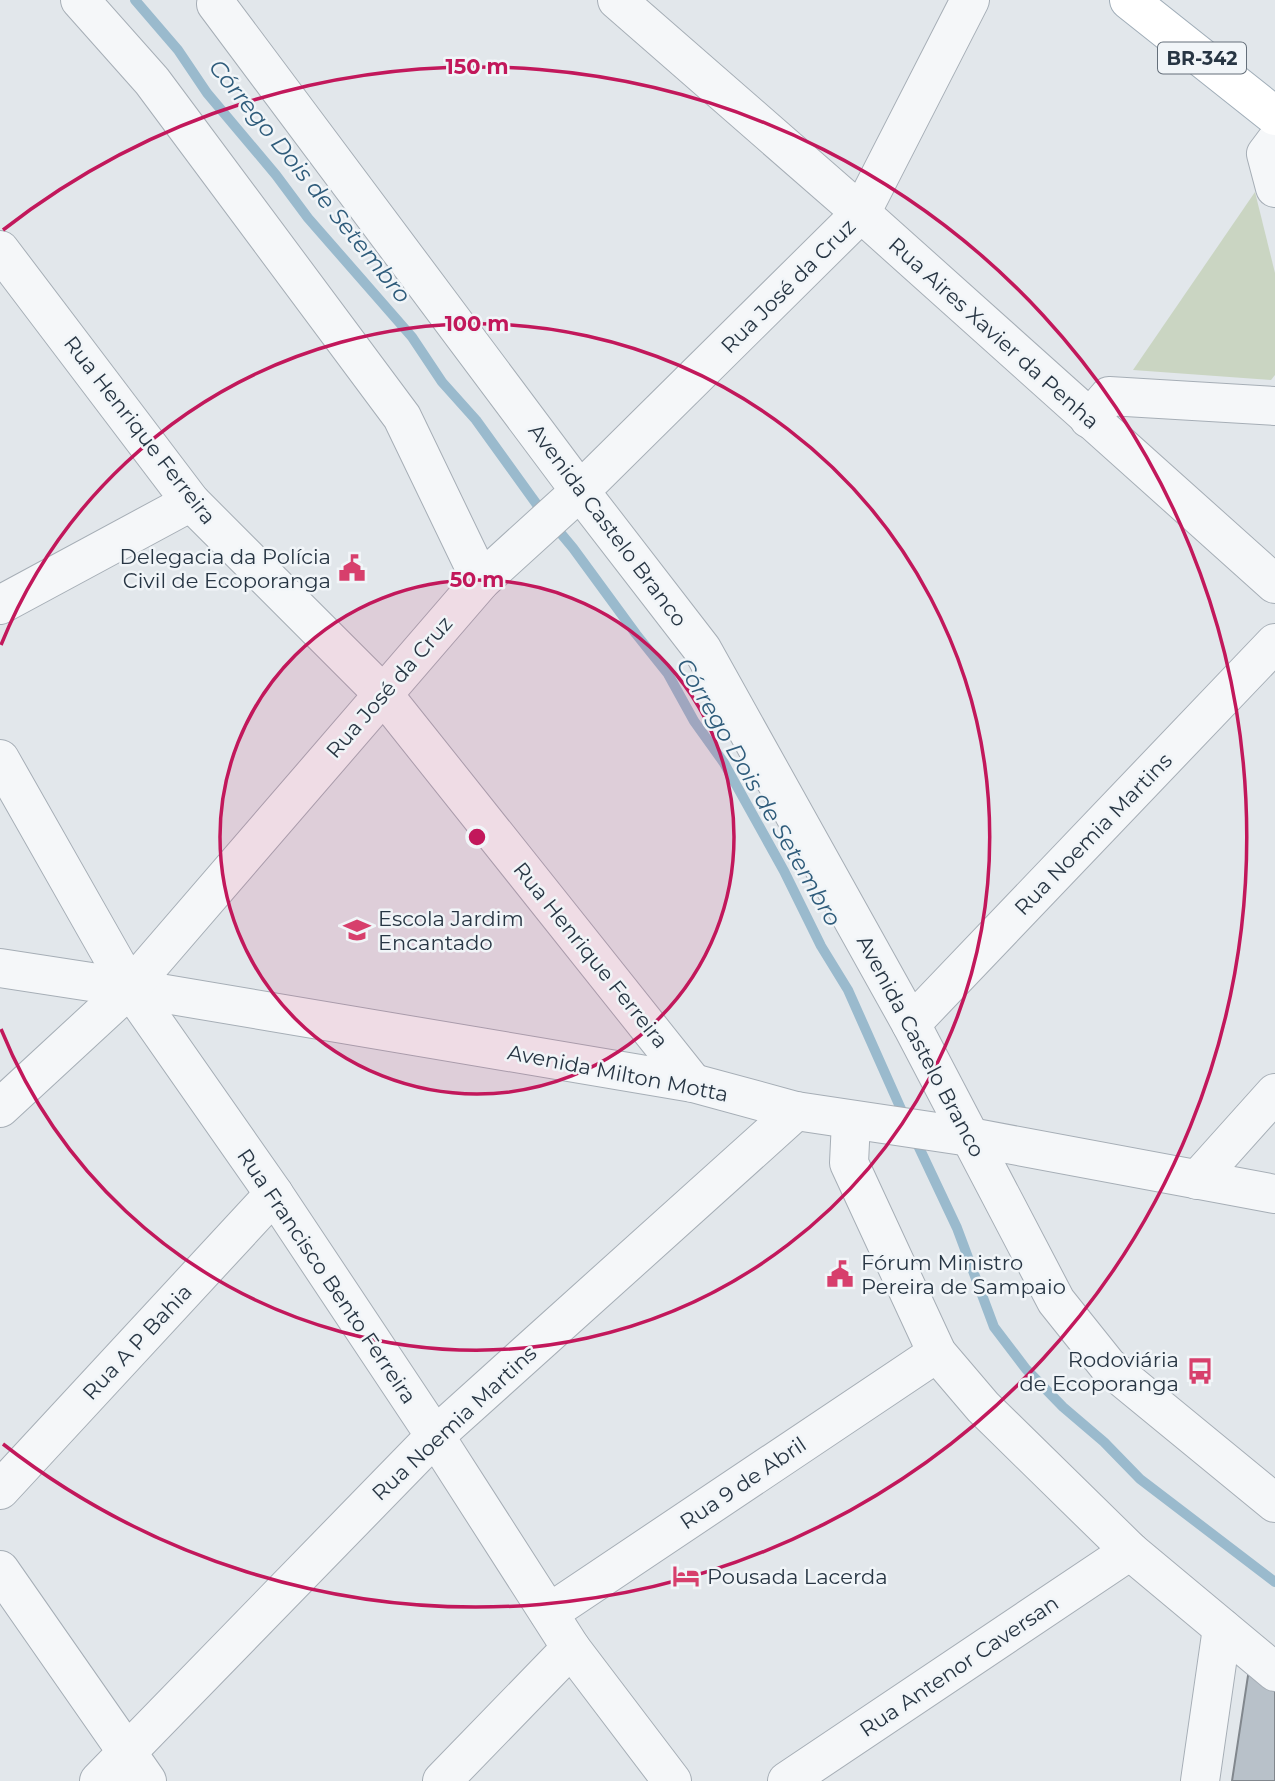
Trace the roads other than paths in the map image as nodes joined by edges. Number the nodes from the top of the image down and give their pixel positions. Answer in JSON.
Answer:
{"nodes":[{"id":1,"x":80,"y":0,"type":"edge"},
{"id":2,"x":617,"y":0,"type":"edge"},
{"id":3,"x":970,"y":0,"type":"edge"},
{"id":4,"x":1129,"y":0,"type":"edge"},
{"id":5,"x":216,"y":4,"type":"dead end"},
{"id":6,"x":1275,"y":116,"type":"edge"},
{"id":7,"x":1275,"y":142,"type":"edge"},
{"id":8,"x":1275,"y":188,"type":"edge"},
{"id":9,"x":861,"y":213,"type":"junction"},
{"id":10,"x":0,"y":250,"type":"edge"},
{"id":11,"x":1275,"y":406,"type":"edge"},
{"id":12,"x":1089,"y":419,"type":"junction"},
{"id":13,"x":580,"y":491,"type":"junction"},
{"id":14,"x":191,"y":502,"type":"junction"},
{"id":15,"x":481,"y":581,"type":"junction"},
{"id":16,"x":1275,"y":584,"type":"edge"},
{"id":17,"x":0,"y":605,"type":"edge"},
{"id":18,"x":1275,"y":643,"type":"edge"},
{"id":19,"x":383,"y":694,"type":"junction"},
{"id":20,"x":0,"y":759,"type":"edge"},
{"id":21,"x":0,"y":968,"type":"edge"},
{"id":22,"x":130,"y":988,"type":"junction"},
{"id":23,"x":911,"y":1024,"type":"junction"},
{"id":24,"x":693,"y":1083,"type":"junction"},
{"id":25,"x":1275,"y":1093,"type":"edge"},
{"id":26,"x":0,"y":1108,"type":"edge"},
{"id":27,"x":796,"y":1111,"type":"junction"},
{"id":28,"x":851,"y":1121,"type":"junction"},
{"id":29,"x":970,"y":1137,"type":"junction"},
{"id":30,"x":1198,"y":1180,"type":"junction"},
{"id":31,"x":274,"y":1194,"type":"junction"},
{"id":32,"x":1275,"y":1194,"type":"edge"},
{"id":33,"x":937,"y":1353,"type":"junction"},
{"id":34,"x":435,"y":1436,"type":"junction"},
{"id":35,"x":0,"y":1490,"type":"edge"},
{"id":36,"x":1273,"y":1500,"type":"edge"},
{"id":37,"x":1130,"y":1551,"type":"junction"},
{"id":38,"x":0,"y":1570,"type":"edge"},
{"id":39,"x":549,"y":1613,"type":"junction"},
{"id":40,"x":1222,"y":1628,"type":"junction"},
{"id":41,"x":571,"y":1648,"type":"junction"},
{"id":42,"x":1275,"y":1672,"type":"edge"},
{"id":43,"x":136,"y":1766,"type":"edge"},
{"id":44,"x":99,"y":1781,"type":"edge"},
{"id":45,"x":442,"y":1781,"type":"edge"},
{"id":46,"x":672,"y":1781,"type":"edge"},
{"id":47,"x":787,"y":1781,"type":"edge"},
{"id":48,"x":1200,"y":1781,"type":"edge"}],
"edges":[{"from":1,"to":15,"type":"street"},
{"from":2,"to":9,"type":"street","name":"Rua Aires Xavier da Penha"},
{"from":3,"to":9,"type":"street","name":"Rua José da Cruz"},
{"from":4,"to":6,"type":"main road","number":"BR-342"},
{"from":5,"to":13,"type":"street","name":"Avenida Castelo Branco"},
{"from":7,"to":8,"type":"street"},
{"from":9,"to":12,"type":"street","name":"Rua Aires Xavier da Penha"},
{"from":9,"to":13,"type":"street","name":"Rua José da Cruz"},
{"from":10,"to":14,"type":"street","name":"Rua Henrique Ferreira"},
{"from":11,"to":12,"type":"street"},
{"from":12,"to":16,"type":"street","name":"Rua Aires Xavier da Penha"},
{"from":13,"to":15,"type":"street","name":"Rua José da Cruz"},
{"from":13,"to":23,"type":"street","name":"Avenida Castelo Branco"},
{"from":14,"to":17,"type":"street"},
{"from":14,"to":19,"type":"street","name":"Rua Henrique Ferreira"},
{"from":15,"to":19,"type":"street","name":"Rua José da Cruz"},
{"from":18,"to":23,"type":"street","name":"Rua Noemia Martins"},
{"from":19,"to":22,"type":"street","name":"Rua José da Cruz"},
{"from":19,"to":24,"type":"street","name":"Rua Henrique Ferreira"},
{"from":20,"to":22,"type":"street","name":"Rua Francisco Bento Ferreira"},
{"from":21,"to":22,"type":"street","name":"Avenida Milton Motta"},
{"from":22,"to":24,"type":"street","name":"Avenida Milton Motta"},
{"from":22,"to":26,"type":"street","name":"Rua José da Cruz"},
{"from":22,"to":31,"type":"street","name":"Rua Francisco Bento Ferreira"},
{"from":23,"to":29,"type":"street","name":"Avenida Castelo Branco"},
{"from":24,"to":27,"type":"street","name":"Avenida Milton Motta"},
{"from":25,"to":30,"type":"street"},
{"from":27,"to":28,"type":"street","name":"Avenida Milton Motta"},
{"from":27,"to":34,"type":"street","name":"Rua Noemia Martins"},
{"from":28,"to":29,"type":"street","name":"Avenida Milton Motta"},
{"from":28,"to":33,"type":"street"},
{"from":29,"to":30,"type":"street","name":"Avenida Milton Motta"},
{"from":29,"to":36,"type":"street","name":"Avenida Castelo Branco"},
{"from":30,"to":32,"type":"street","name":"Avenida Milton Motta"},
{"from":31,"to":34,"type":"street","name":"Rua Francisco Bento Ferreira"},
{"from":31,"to":35,"type":"street","name":"Rua A P Bahia"},
{"from":33,"to":37,"type":"street"},
{"from":33,"to":39,"type":"street","name":"Rua 9 de Abril"},
{"from":34,"to":39,"type":"street","name":"Rua Francisco Bento Ferreira"},
{"from":34,"to":43,"type":"street","name":"Rua Noemia Martins"},
{"from":37,"to":40,"type":"street"},
{"from":37,"to":47,"type":"street","name":"Rua Antenor Caversan"},
{"from":38,"to":43,"type":"street"},
{"from":39,"to":41,"type":"street","name":"Rua Francisco Bento Ferreira"},
{"from":40,"to":42,"type":"street"},
{"from":40,"to":48,"type":"street"},
{"from":41,"to":45,"type":"street"},
{"from":41,"to":46,"type":"street","name":"Rua Francisco Bento Ferreira"},
{"from":43,"to":44,"type":"street","name":"Rua Noemia Martins"}]}
